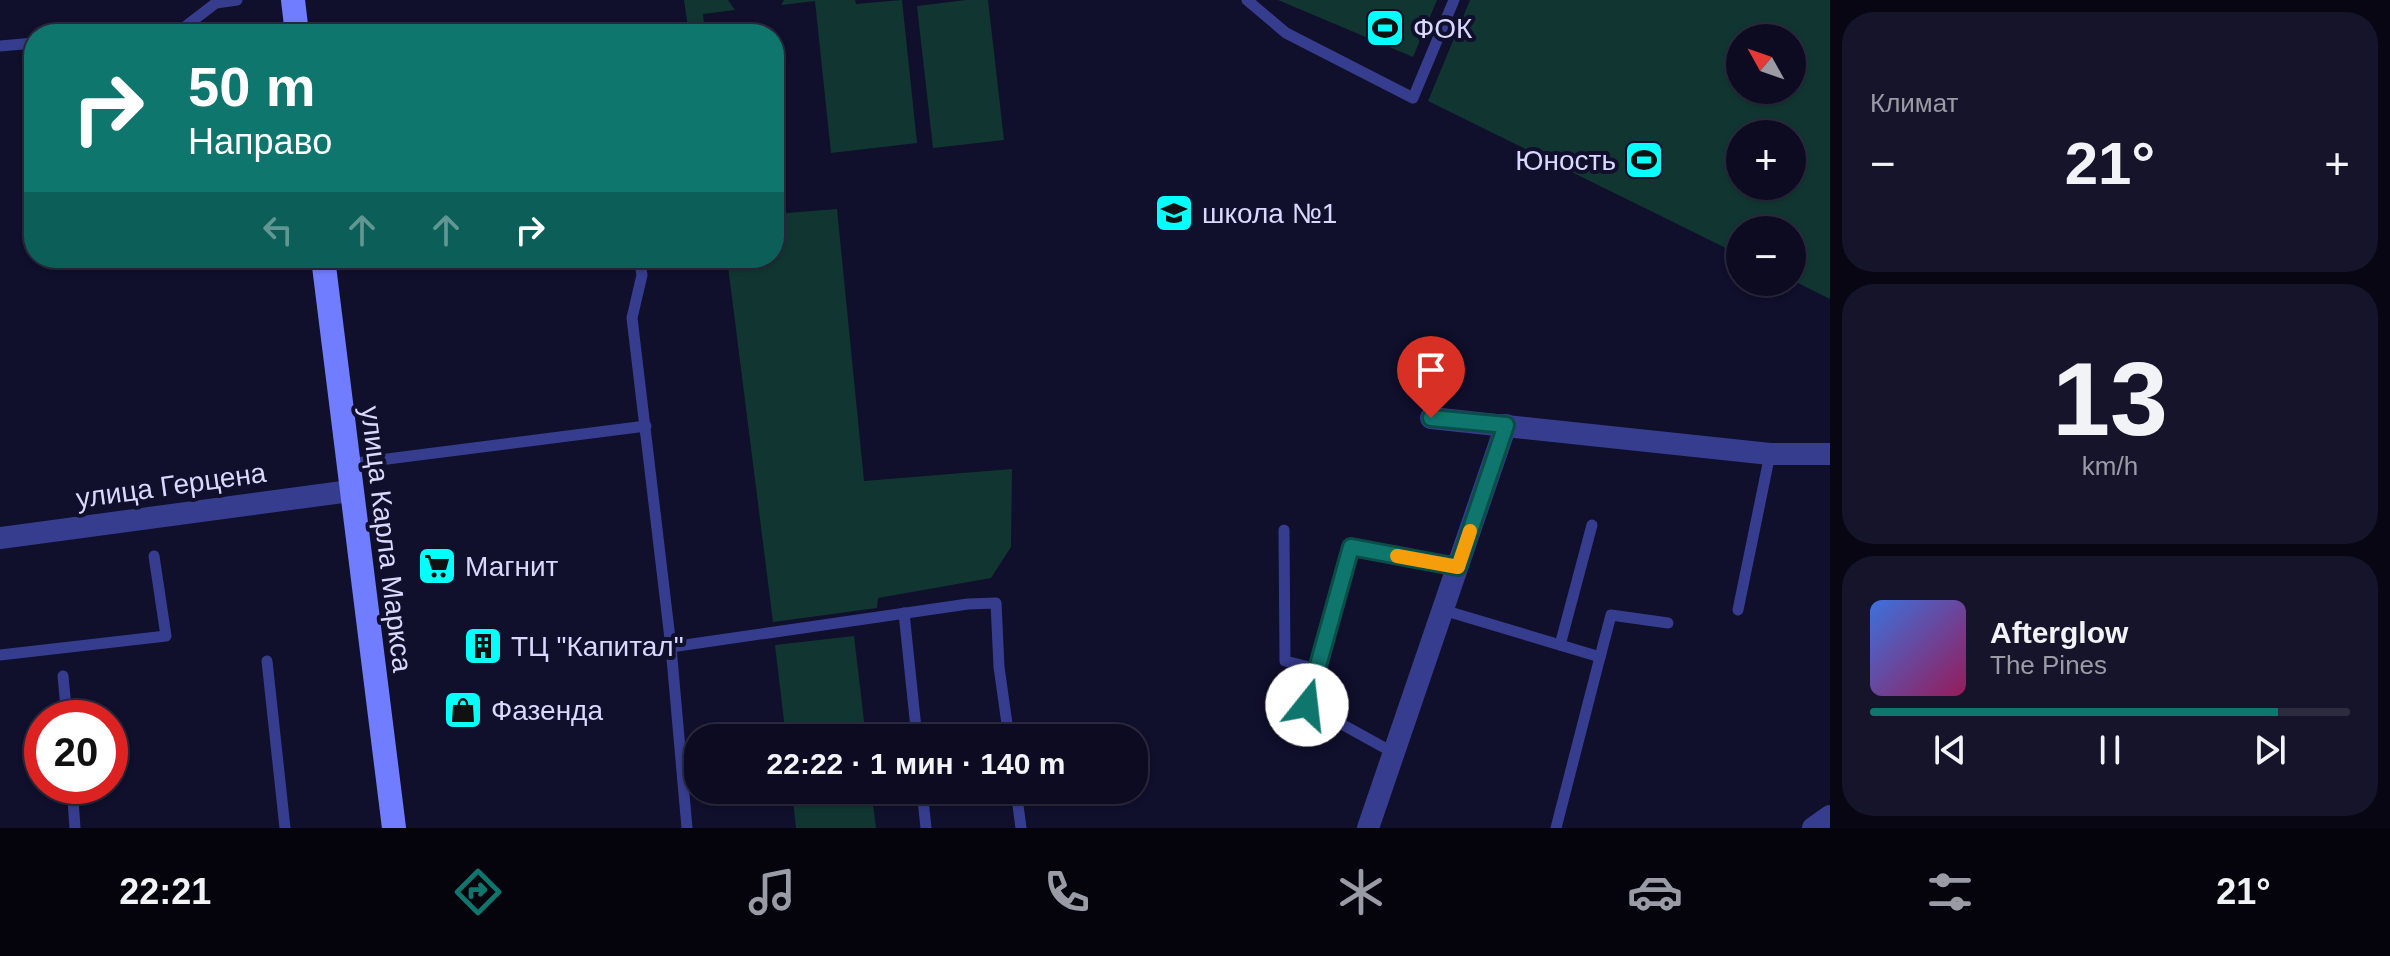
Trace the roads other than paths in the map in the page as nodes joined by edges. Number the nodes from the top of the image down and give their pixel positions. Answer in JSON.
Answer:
{"nodes":[{"id":1,"x":237,"y":0,"type":"edge"},
{"id":2,"x":293,"y":0,"type":"edge"},
{"id":3,"x":1247,"y":0,"type":"edge"},
{"id":4,"x":1454,"y":0,"type":"edge"},
{"id":5,"x":189,"y":24,"type":"edge"},
{"id":6,"x":296,"y":24,"type":"edge"},
{"id":7,"x":24,"y":44,"type":"edge"},
{"id":8,"x":0,"y":46,"type":"edge"},
{"id":9,"x":325,"y":268,"type":"edge"},
{"id":10,"x":641,"y":268,"type":"edge"},
{"id":11,"x":1431,"y":418,"type":"dead end"},
{"id":12,"x":1506,"y":425,"type":"junction"},
{"id":13,"x":646,"y":426,"type":"junction"},
{"id":14,"x":1770,"y":454,"type":"junction"},
{"id":15,"x":1830,"y":454,"type":"edge"},
{"id":16,"x":347,"y":464,"type":"junction"},
{"id":17,"x":350,"y":491,"type":"junction"},
{"id":18,"x":1592,"y":525,"type":"dead end"},
{"id":19,"x":1284,"y":530,"type":"dead end"},
{"id":20,"x":0,"y":538,"type":"edge"},
{"id":21,"x":154,"y":556,"type":"dead end"},
{"id":22,"x":1458,"y":567,"type":"junction"},
{"id":23,"x":1443,"y":610,"type":"junction"},
{"id":24,"x":1738,"y":610,"type":"dead end"},
{"id":25,"x":904,"y":613,"type":"junction"},
{"id":26,"x":1668,"y":623,"type":"dead end"},
{"id":27,"x":1560,"y":645,"type":"junction"},
{"id":28,"x":671,"y":647,"type":"junction"},
{"id":29,"x":0,"y":655,"type":"edge"},
{"id":30,"x":1600,"y":657,"type":"junction"},
{"id":31,"x":267,"y":661,"type":"dead end"},
{"id":32,"x":1318,"y":669,"type":"junction"},
{"id":33,"x":63,"y":676,"type":"dead end"},
{"id":34,"x":65,"y":700,"type":"edge"},
{"id":35,"x":916,"y":724,"type":"edge"},
{"id":36,"x":1007,"y":724,"type":"edge"},
{"id":37,"x":1394,"y":753,"type":"junction"},
{"id":38,"x":73,"y":804,"type":"edge"},
{"id":39,"x":923,"y":804,"type":"edge"},
{"id":40,"x":1018,"y":804,"type":"edge"},
{"id":41,"x":1830,"y":816,"type":"edge"},
{"id":42,"x":75,"y":828,"type":"edge"},
{"id":43,"x":285,"y":828,"type":"edge"},
{"id":44,"x":394,"y":828,"type":"edge"},
{"id":45,"x":687,"y":828,"type":"edge"},
{"id":46,"x":926,"y":828,"type":"edge"},
{"id":47,"x":1021,"y":828,"type":"edge"},
{"id":48,"x":1368,"y":828,"type":"edge"},
{"id":49,"x":1556,"y":828,"type":"edge"},
{"id":50,"x":1813,"y":828,"type":"edge"}],
"edges":[{"from":1,"to":5,"type":"lane"},
{"from":2,"to":6,"type":"main road"},
{"from":3,"to":4,"type":"lane"},
{"from":7,"to":8,"type":"lane"},
{"from":9,"to":16,"type":"main road","name":"улица Карла Маркса"},
{"from":10,"to":13,"type":"lane"},
{"from":11,"to":12,"type":"street"},
{"from":12,"to":14,"type":"street"},
{"from":12,"to":22,"type":"street"},
{"from":13,"to":16,"type":"lane"},
{"from":13,"to":28,"type":"lane"},
{"from":14,"to":15,"type":"street"},
{"from":14,"to":24,"type":"lane"},
{"from":16,"to":17,"type":"main road","name":"улица Карла Маркса"},
{"from":17,"to":20,"type":"street","name":"улица Герцена"},
{"from":17,"to":44,"type":"main road","name":"улица Карла Маркса"},
{"from":18,"to":27,"type":"lane"},
{"from":19,"to":32,"type":"lane"},
{"from":21,"to":29,"type":"lane"},
{"from":22,"to":23,"type":"street"},
{"from":22,"to":32,"type":"lane"},
{"from":23,"to":27,"type":"lane"},
{"from":23,"to":37,"type":"street"},
{"from":25,"to":28,"type":"lane"},
{"from":25,"to":35,"type":"lane"},
{"from":25,"to":36,"type":"lane"},
{"from":26,"to":30,"type":"lane"},
{"from":27,"to":30,"type":"lane"},
{"from":28,"to":45,"type":"lane"},
{"from":30,"to":49,"type":"lane"},
{"from":31,"to":43,"type":"lane"},
{"from":32,"to":37,"type":"lane"},
{"from":33,"to":34,"type":"lane"},
{"from":37,"to":48,"type":"street"},
{"from":38,"to":42,"type":"lane"},
{"from":39,"to":46,"type":"lane"},
{"from":40,"to":47,"type":"lane"},
{"from":41,"to":50,"type":"street"}]}
